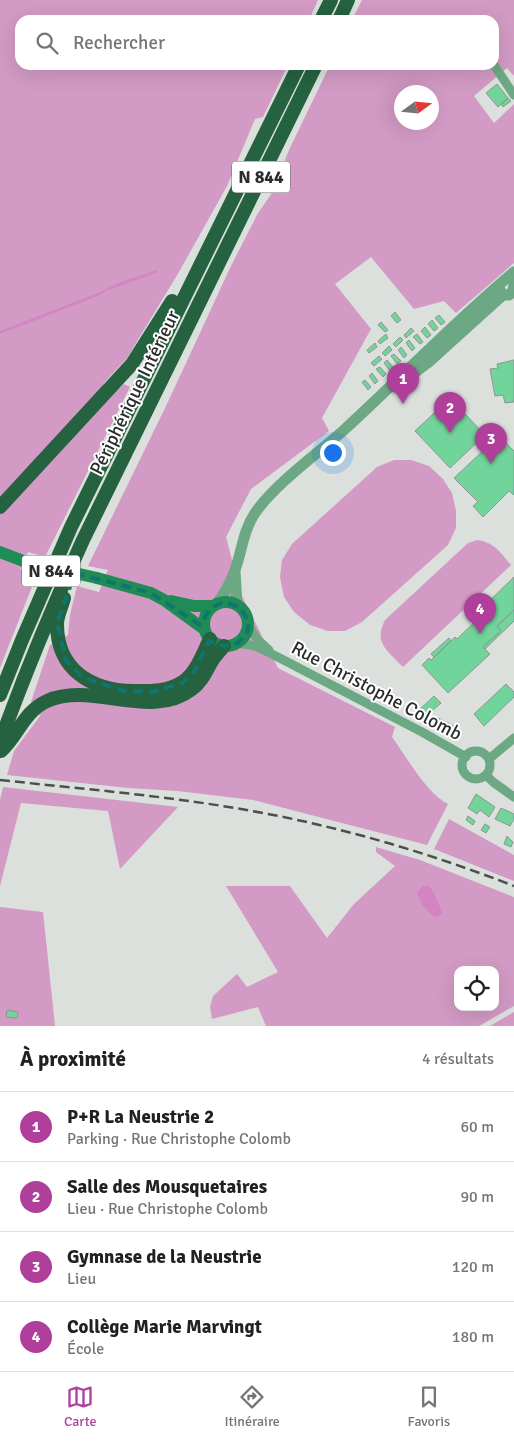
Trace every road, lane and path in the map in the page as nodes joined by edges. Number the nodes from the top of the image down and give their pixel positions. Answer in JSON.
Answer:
{"nodes":[{"id":1,"x":331,"y":0,"type":"edge"},
{"id":2,"x":348,"y":0,"type":"edge"},
{"id":3,"x":324,"y":15,"type":"edge"},
{"id":4,"x":341,"y":15,"type":"edge"},
{"id":5,"x":297,"y":70,"type":"edge"},
{"id":6,"x":314,"y":70,"type":"edge"},
{"id":7,"x":497,"y":70,"type":"edge"},
{"id":8,"x":514,"y":95,"type":"edge"},
{"id":9,"x":514,"y":272,"type":"edge"},
{"id":10,"x":507,"y":286,"type":"edge"},
{"id":11,"x":188,"y":289,"type":"junction"},
{"id":12,"x":0,"y":507,"type":"edge"},
{"id":13,"x":83,"y":540,"type":"junction"},
{"id":14,"x":0,"y":552,"type":"edge"},
{"id":15,"x":0,"y":559,"type":"edge"},
{"id":16,"x":26,"y":562,"type":"junction"},
{"id":17,"x":235,"y":571,"type":"junction"},
{"id":18,"x":164,"y":600,"type":"junction"},
{"id":19,"x":237,"y":604,"type":"junction"},
{"id":20,"x":215,"y":605,"type":"junction"},
{"id":21,"x":248,"y":626,"type":"junction"},
{"id":22,"x":207,"y":634,"type":"junction"},
{"id":23,"x":238,"y":643,"type":"junction"},
{"id":24,"x":224,"y":646,"type":"junction"},
{"id":25,"x":272,"y":654,"type":"junction"},
{"id":26,"x":0,"y":695,"type":"edge"},
{"id":27,"x":514,"y":738,"type":"edge"},
{"id":28,"x":0,"y":742,"type":"edge"},
{"id":29,"x":0,"y":752,"type":"edge"},
{"id":30,"x":466,"y":757,"type":"junction"},
{"id":31,"x":488,"y":759,"type":"junction"},
{"id":32,"x":486,"y":775,"type":"junction"},
{"id":33,"x":514,"y":797,"type":"edge"}],
"edges":[{"from":1,"to":3,"type":"highway"},
{"from":2,"to":4,"type":"highway"},
{"from":5,"to":11,"type":"highway","number":"N 844"},
{"from":6,"to":13,"type":"highway","name":"Périphérique Intérieur","number":"N 844"},
{"from":7,"to":8,"type":"street"},
{"from":9,"to":10,"type":"street"},
{"from":10,"to":17,"type":"street"},
{"from":11,"to":12,"type":"highway"},
{"from":11,"to":26,"type":"highway","number":"N 844"},
{"from":13,"to":22,"type":"highway"},
{"from":13,"to":28,"type":"highway","name":"Périphérique Intérieur","number":"N 844"},
{"from":14,"to":16,"type":"main road"},
{"from":15,"to":16,"type":"main road"},
{"from":16,"to":18,"type":"main road","bridge":true},
{"from":17,"to":19,"type":"street"},
{"from":17,"to":20,"type":"street"},
{"from":18,"to":20,"type":"main road"},
{"from":18,"to":22,"type":"main road"},
{"from":19,"to":20,"type":"main road"},
{"from":19,"to":21,"type":"main road"},
{"from":20,"to":22,"type":"main road"},
{"from":21,"to":23,"type":"main road"},
{"from":21,"to":25,"type":"street","name":"Rue Christophe Colomb"},
{"from":22,"to":24,"type":"main road"},
{"from":23,"to":24,"type":"main road"},
{"from":23,"to":25,"type":"street","name":"Rue Christophe Colomb"},
{"from":24,"to":29,"type":"highway"},
{"from":25,"to":30,"type":"street","name":"Rue Christophe Colomb"},
{"from":27,"to":31,"type":"street"},
{"from":30,"to":31,"type":"street"},
{"from":30,"to":32,"type":"street"},
{"from":31,"to":32,"type":"street"},
{"from":32,"to":33,"type":"street"}]}
